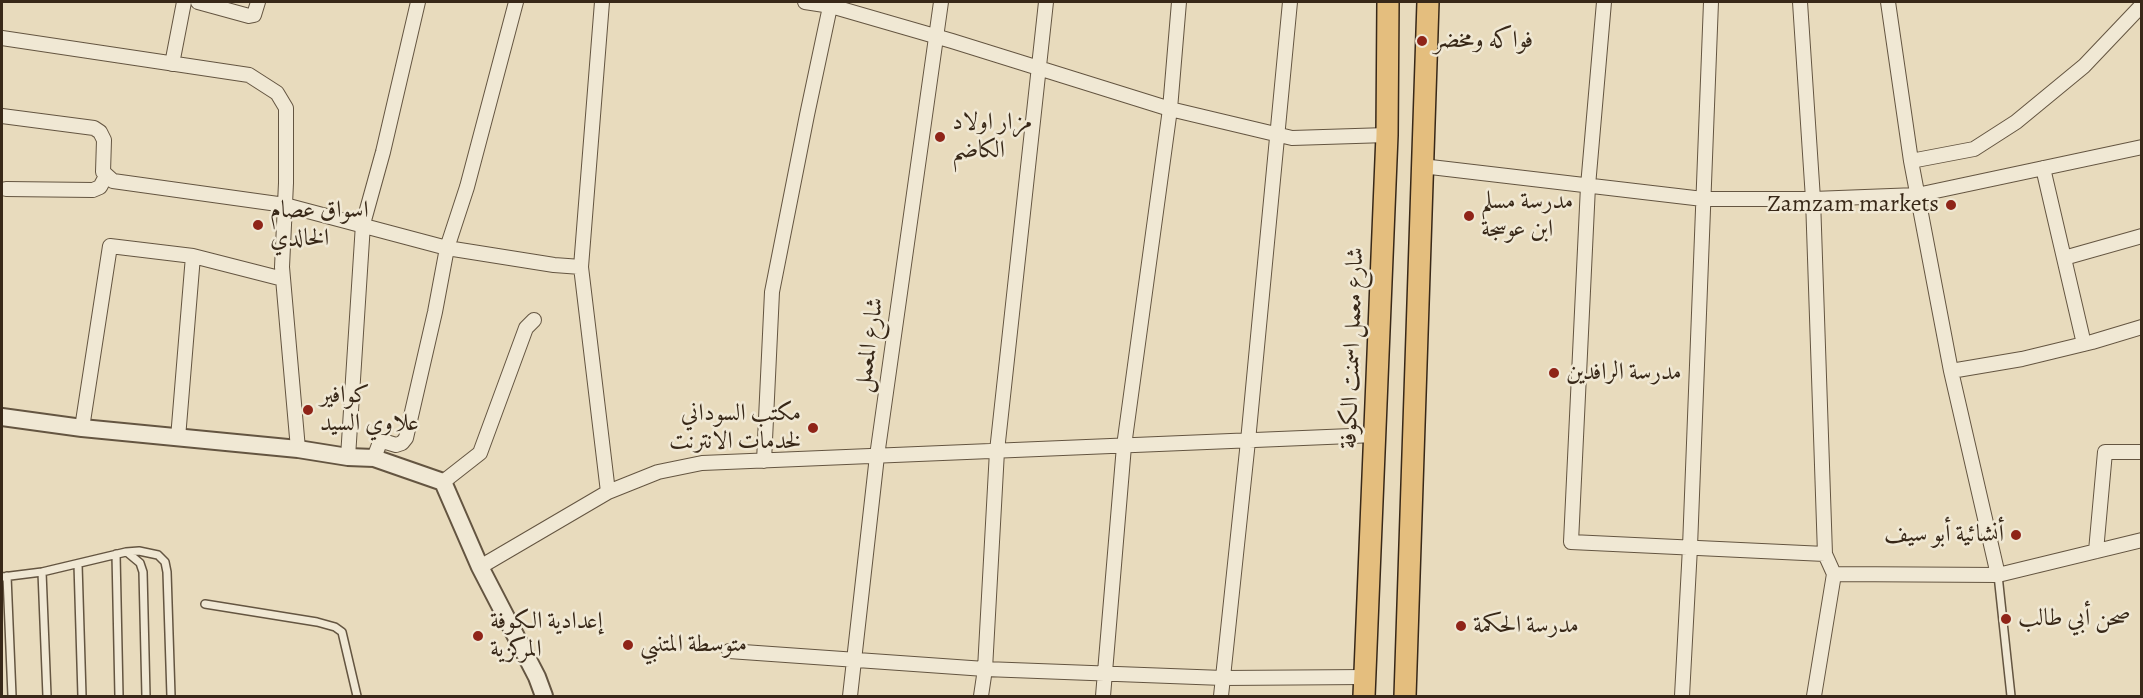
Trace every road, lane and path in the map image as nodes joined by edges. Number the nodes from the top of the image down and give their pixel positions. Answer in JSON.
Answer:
{"nodes":[{"id":1,"x":184,"y":2,"type":"edge"},
{"id":2,"x":198,"y":2,"type":"edge"},
{"id":3,"x":258,"y":2,"type":"edge"},
{"id":4,"x":418,"y":2,"type":"edge"},
{"id":5,"x":516,"y":2,"type":"edge"},
{"id":6,"x":602,"y":2,"type":"edge"},
{"id":7,"x":805,"y":2,"type":"edge"},
{"id":8,"x":941,"y":2,"type":"edge"},
{"id":9,"x":1046,"y":2,"type":"edge"},
{"id":10,"x":1179,"y":2,"type":"edge"},
{"id":11,"x":1290,"y":2,"type":"edge"},
{"id":12,"x":1388,"y":2,"type":"edge"},
{"id":13,"x":1428,"y":2,"type":"edge"},
{"id":14,"x":1604,"y":2,"type":"edge"},
{"id":15,"x":1711,"y":2,"type":"edge"},
{"id":16,"x":1800,"y":2,"type":"edge"},
{"id":17,"x":1888,"y":2,"type":"edge"},
{"id":18,"x":831,"y":4,"type":"edge"},
{"id":19,"x":2142,"y":5,"type":"edge"},
{"id":20,"x":937,"y":37,"type":"junction"},
{"id":21,"x":2,"y":38,"type":"edge"},
{"id":22,"x":172,"y":64,"type":"junction"},
{"id":23,"x":1038,"y":67,"type":"junction"},
{"id":24,"x":1170,"y":109,"type":"junction"},
{"id":25,"x":2,"y":116,"type":"edge"},
{"id":26,"x":1278,"y":135,"type":"junction"},
{"id":27,"x":1387,"y":135,"type":"junction"},
{"id":28,"x":2142,"y":147,"type":"edge"},
{"id":29,"x":1911,"y":161,"type":"junction"},
{"id":30,"x":1422,"y":166,"type":"junction"},
{"id":31,"x":2043,"y":168,"type":"junction"},
{"id":32,"x":106,"y":176,"type":"junction"},
{"id":33,"x":1588,"y":186,"type":"junction"},
{"id":34,"x":6,"y":189,"type":"dead end"},
{"id":35,"x":1917,"y":195,"type":"junction"},
{"id":36,"x":1704,"y":199,"type":"junction"},
{"id":37,"x":1813,"y":199,"type":"junction"},
{"id":38,"x":285,"y":205,"type":"junction"},
{"id":39,"x":363,"y":224,"type":"junction"},
{"id":40,"x":2142,"y":236,"type":"edge"},
{"id":41,"x":447,"y":248,"type":"junction"},
{"id":42,"x":193,"y":256,"type":"junction"},
{"id":43,"x":2064,"y":258,"type":"junction"},
{"id":44,"x":581,"y":267,"type":"junction"},
{"id":45,"x":283,"y":279,"type":"junction"},
{"id":46,"x":534,"y":320,"type":"dead end"},
{"id":47,"x":2142,"y":327,"type":"edge"},
{"id":48,"x":2084,"y":344,"type":"junction"},
{"id":49,"x":1951,"y":371,"type":"junction"},
{"id":50,"x":2,"y":417,"type":"edge"},
{"id":51,"x":82,"y":428,"type":"junction"},
{"id":52,"x":1375,"y":435,"type":"junction"},
{"id":53,"x":178,"y":438,"type":"junction"},
{"id":54,"x":1248,"y":441,"type":"junction"},
{"id":55,"x":1124,"y":446,"type":"junction"},
{"id":56,"x":297,"y":449,"type":"junction"},
{"id":57,"x":997,"y":451,"type":"junction"},
{"id":58,"x":2142,"y":452,"type":"edge"},
{"id":59,"x":877,"y":456,"type":"junction"},
{"id":60,"x":348,"y":457,"type":"junction"},
{"id":61,"x":374,"y":458,"type":"junction"},
{"id":62,"x":764,"y":461,"type":"junction"},
{"id":63,"x":443,"y":482,"type":"junction"},
{"id":64,"x":608,"y":492,"type":"junction"},
{"id":65,"x":2142,"y":540,"type":"edge"},
{"id":66,"x":1690,"y":548,"type":"junction"},
{"id":67,"x":2096,"y":551,"type":"junction"},
{"id":68,"x":126,"y":552,"type":"junction"},
{"id":69,"x":116,"y":554,"type":"junction"},
{"id":70,"x":1825,"y":554,"type":"junction"},
{"id":71,"x":78,"y":564,"type":"junction"},
{"id":72,"x":480,"y":567,"type":"junction"},
{"id":73,"x":42,"y":572,"type":"junction"},
{"id":74,"x":1834,"y":574,"type":"junction"},
{"id":75,"x":1998,"y":574,"type":"junction"},
{"id":76,"x":4,"y":577,"type":"edge"},
{"id":77,"x":205,"y":604,"type":"dead end"},
{"id":78,"x":729,"y":651,"type":"dead end"},
{"id":79,"x":853,"y":660,"type":"junction"},
{"id":80,"x":985,"y":669,"type":"junction"},
{"id":81,"x":1106,"y":673,"type":"junction"},
{"id":82,"x":537,"y":677,"type":"junction"},
{"id":83,"x":1223,"y":678,"type":"junction"},
{"id":84,"x":1368,"y":689,"type":"edge"},
{"id":85,"x":1402,"y":695,"type":"edge"},
{"id":86,"x":12,"y":696,"type":"edge"},
{"id":87,"x":47,"y":696,"type":"edge"},
{"id":88,"x":82,"y":696,"type":"edge"},
{"id":89,"x":119,"y":696,"type":"edge"},
{"id":90,"x":146,"y":696,"type":"edge"},
{"id":91,"x":171,"y":696,"type":"edge"},
{"id":92,"x":357,"y":696,"type":"edge"},
{"id":93,"x":544,"y":696,"type":"edge"},
{"id":94,"x":556,"y":696,"type":"edge"},
{"id":95,"x":850,"y":696,"type":"edge"},
{"id":96,"x":981,"y":696,"type":"edge"},
{"id":97,"x":1103,"y":696,"type":"edge"},
{"id":98,"x":1221,"y":696,"type":"edge"},
{"id":99,"x":1682,"y":696,"type":"edge"},
{"id":100,"x":1814,"y":696,"type":"edge"},
{"id":101,"x":2011,"y":696,"type":"edge"}],
"edges":[{"from":1,"to":22,"type":"street"},
{"from":2,"to":3,"type":"street"},
{"from":4,"to":39,"type":"street"},
{"from":5,"to":41,"type":"street"},
{"from":6,"to":44,"type":"street"},
{"from":7,"to":18,"type":"street"},
{"from":8,"to":20,"type":"street","name":"شارع المعمل"},
{"from":9,"to":23,"type":"street"},
{"from":10,"to":24,"type":"street"},
{"from":11,"to":26,"type":"street"},
{"from":12,"to":27,"type":"main road","name":"شارع معمل اسمنت الكوفة"},
{"from":13,"to":30,"type":"main road"},
{"from":14,"to":33,"type":"street"},
{"from":15,"to":36,"type":"street"},
{"from":16,"to":37,"type":"street"},
{"from":17,"to":29,"type":"street"},
{"from":18,"to":20,"type":"street"},
{"from":18,"to":62,"type":"street"},
{"from":19,"to":29,"type":"street"},
{"from":20,"to":23,"type":"street"},
{"from":20,"to":59,"type":"street","name":"شارع المعمل"},
{"from":21,"to":22,"type":"street"},
{"from":22,"to":38,"type":"street"},
{"from":23,"to":24,"type":"street"},
{"from":23,"to":57,"type":"street"},
{"from":24,"to":26,"type":"street"},
{"from":24,"to":55,"type":"street"},
{"from":25,"to":32,"type":"street"},
{"from":26,"to":27,"type":"street"},
{"from":26,"to":54,"type":"street"},
{"from":27,"to":52,"type":"main road","name":"شارع معمل اسمنت الكوفة"},
{"from":28,"to":31,"type":"street"},
{"from":29,"to":35,"type":"street"},
{"from":30,"to":33,"type":"street"},
{"from":30,"to":85,"type":"main road"},
{"from":31,"to":35,"type":"street"},
{"from":31,"to":43,"type":"street"},
{"from":32,"to":34,"type":"street"},
{"from":32,"to":38,"type":"street"},
{"from":33,"to":36,"type":"street"},
{"from":33,"to":66,"type":"street"},
{"from":35,"to":37,"type":"street"},
{"from":35,"to":49,"type":"street"},
{"from":36,"to":37,"type":"street"},
{"from":36,"to":66,"type":"street"},
{"from":37,"to":70,"type":"street"},
{"from":38,"to":39,"type":"street"},
{"from":38,"to":45,"type":"street"},
{"from":39,"to":41,"type":"street"},
{"from":39,"to":60,"type":"street"},
{"from":40,"to":43,"type":"street"},
{"from":41,"to":44,"type":"street"},
{"from":41,"to":61,"type":"street"},
{"from":42,"to":45,"type":"street"},
{"from":42,"to":51,"type":"street"},
{"from":42,"to":53,"type":"street"},
{"from":43,"to":48,"type":"street"},
{"from":44,"to":64,"type":"street"},
{"from":45,"to":56,"type":"street"},
{"from":46,"to":63,"type":"street"},
{"from":47,"to":48,"type":"street"},
{"from":48,"to":49,"type":"street"},
{"from":49,"to":75,"type":"street"},
{"from":50,"to":51,"type":"street"},
{"from":51,"to":53,"type":"street"},
{"from":52,"to":54,"type":"street"},
{"from":52,"to":84,"type":"main road","name":"شارع معمل اسمنت الكوفة"},
{"from":53,"to":56,"type":"street"},
{"from":54,"to":55,"type":"street"},
{"from":54,"to":83,"type":"street"},
{"from":55,"to":57,"type":"street"},
{"from":55,"to":81,"type":"street"},
{"from":56,"to":60,"type":"street"},
{"from":57,"to":59,"type":"street"},
{"from":57,"to":80,"type":"street"},
{"from":58,"to":67,"type":"street"},
{"from":59,"to":62,"type":"street"},
{"from":59,"to":79,"type":"street","name":"شارع المعمل"},
{"from":60,"to":61,"type":"street"},
{"from":61,"to":63,"type":"street"},
{"from":62,"to":64,"type":"street"},
{"from":63,"to":72,"type":"street"},
{"from":64,"to":72,"type":"street"},
{"from":65,"to":67,"type":"street"},
{"from":66,"to":70,"type":"street"},
{"from":66,"to":99,"type":"street"},
{"from":67,"to":75,"type":"street"},
{"from":68,"to":69,"type":"lane"},
{"from":68,"to":90,"type":"lane"},
{"from":68,"to":91,"type":"lane"},
{"from":69,"to":71,"type":"lane"},
{"from":69,"to":89,"type":"lane"},
{"from":70,"to":74,"type":"street"},
{"from":71,"to":73,"type":"lane"},
{"from":71,"to":88,"type":"lane"},
{"from":72,"to":82,"type":"street"},
{"from":73,"to":76,"type":"lane"},
{"from":73,"to":87,"type":"lane"},
{"from":74,"to":75,"type":"street"},
{"from":74,"to":100,"type":"street"},
{"from":75,"to":101,"type":"lane"},
{"from":76,"to":86,"type":"lane"},
{"from":77,"to":92,"type":"lane"},
{"from":78,"to":79,"type":"street"},
{"from":79,"to":80,"type":"street"},
{"from":79,"to":95,"type":"street","name":"شارع المعمل"},
{"from":80,"to":81,"type":"street"},
{"from":80,"to":96,"type":"street"},
{"from":81,"to":83,"type":"street"},
{"from":81,"to":97,"type":"street"},
{"from":82,"to":93,"type":"street"},
{"from":82,"to":94,"type":"street"},
{"from":83,"to":84,"type":"street"},
{"from":83,"to":98,"type":"street"}]}
